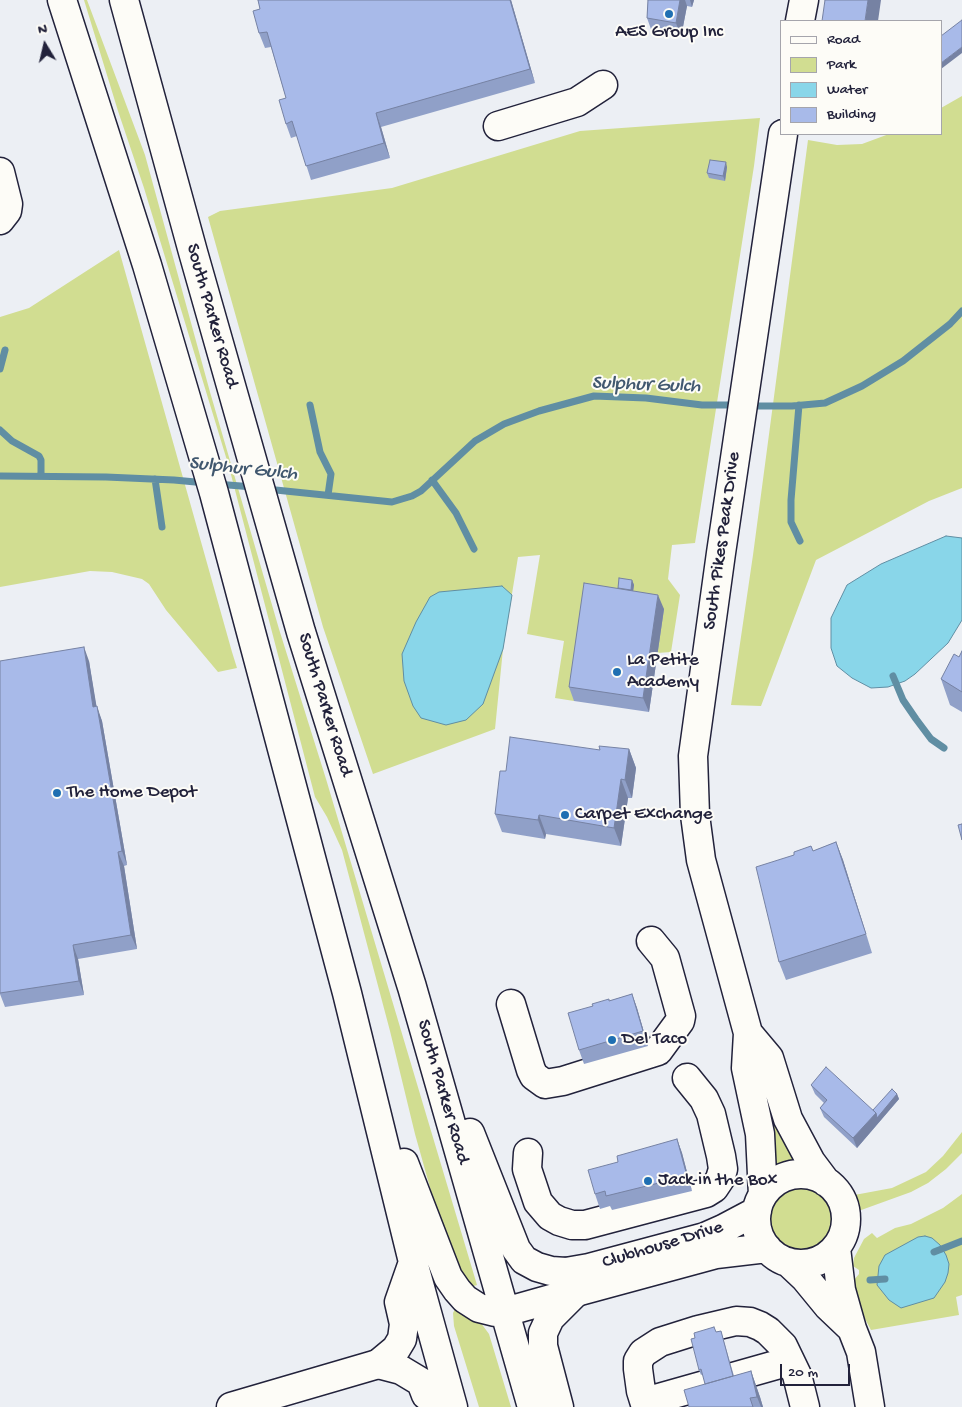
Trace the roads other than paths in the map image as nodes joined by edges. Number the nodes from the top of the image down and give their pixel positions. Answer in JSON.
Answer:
{"nodes":[{"id":1,"x":62,"y":0,"type":"edge"},
{"id":2,"x":124,"y":0,"type":"edge"},
{"id":3,"x":804,"y":0,"type":"edge"},
{"id":4,"x":800,"y":20,"type":"edge"},
{"id":5,"x":603,"y":86,"type":"dead end"},
{"id":6,"x":498,"y":126,"type":"dead end"},
{"id":7,"x":783,"y":135,"type":"edge"},
{"id":8,"x":0,"y":172,"type":"edge"},
{"id":9,"x":0,"y":220,"type":"edge"},
{"id":10,"x":651,"y":940,"type":"dead end"},
{"id":11,"x":412,"y":988,"type":"junction"},
{"id":12,"x":510,"y":1004,"type":"dead end"},
{"id":13,"x":748,"y":1033,"type":"junction"},
{"id":14,"x":363,"y":1057,"type":"junction"},
{"id":15,"x":687,"y":1078,"type":"dead end"},
{"id":16,"x":528,"y":1153,"type":"dead end"},
{"id":17,"x":826,"y":1182,"type":"junction"},
{"id":18,"x":760,"y":1203,"type":"junction"},
{"id":19,"x":836,"y":1248,"type":"junction"},
{"id":20,"x":777,"y":1255,"type":"junction"},
{"id":21,"x":413,"y":1262,"type":"junction"},
{"id":22,"x":571,"y":1282,"type":"junction"},
{"id":23,"x":505,"y":1312,"type":"junction"},
{"id":24,"x":852,"y":1329,"type":"junction"},
{"id":25,"x":790,"y":1361,"type":"junction"},
{"id":26,"x":378,"y":1364,"type":"junction"},
{"id":27,"x":646,"y":1404,"type":"edge"},
{"id":28,"x":452,"y":1405,"type":"edge"},
{"id":29,"x":231,"y":1407,"type":"edge"},
{"id":30,"x":532,"y":1407,"type":"edge"},
{"id":31,"x":560,"y":1407,"type":"edge"},
{"id":32,"x":805,"y":1407,"type":"edge"},
{"id":33,"x":870,"y":1407,"type":"edge"}],
"edges":[{"from":1,"to":14,"type":"main road"},
{"from":2,"to":11,"type":"main road","name":"South Parker Road"},
{"from":3,"to":4,"type":"main road"},
{"from":5,"to":6,"type":"main road"},
{"from":7,"to":13,"type":"main road","name":"South Pikes Peak Drive"},
{"from":8,"to":9,"type":"main road"},
{"from":10,"to":12,"type":"main road"},
{"from":11,"to":22,"type":"main road"},
{"from":11,"to":23,"type":"main road","name":"South Parker Road"},
{"from":13,"to":17,"type":"main road","name":"South Pikes Peak Drive"},
{"from":13,"to":18,"type":"main road","name":"South Pikes Peak Drive"},
{"from":14,"to":21,"type":"main road"},
{"from":14,"to":23,"type":"main road"},
{"from":15,"to":16,"type":"main road"},
{"from":17,"to":18,"type":"main road"},
{"from":17,"to":19,"type":"main road"},
{"from":18,"to":20,"type":"main road"},
{"from":18,"to":22,"type":"main road","name":"Clubhouse Drive"},
{"from":19,"to":20,"type":"main road"},
{"from":19,"to":24,"type":"main road"},
{"from":20,"to":22,"type":"main road","name":"Clubhouse Drive"},
{"from":20,"to":24,"type":"main road"},
{"from":21,"to":26,"type":"main road"},
{"from":21,"to":28,"type":"main road"},
{"from":22,"to":23,"type":"main road"},
{"from":22,"to":31,"type":"main road"},
{"from":23,"to":30,"type":"main road","name":"South Parker Road"},
{"from":24,"to":33,"type":"main road"},
{"from":25,"to":27,"type":"main road"},
{"from":25,"to":27,"type":"main road"},
{"from":25,"to":32,"type":"main road"},
{"from":26,"to":28,"type":"main road"},
{"from":26,"to":29,"type":"main road"}]}
